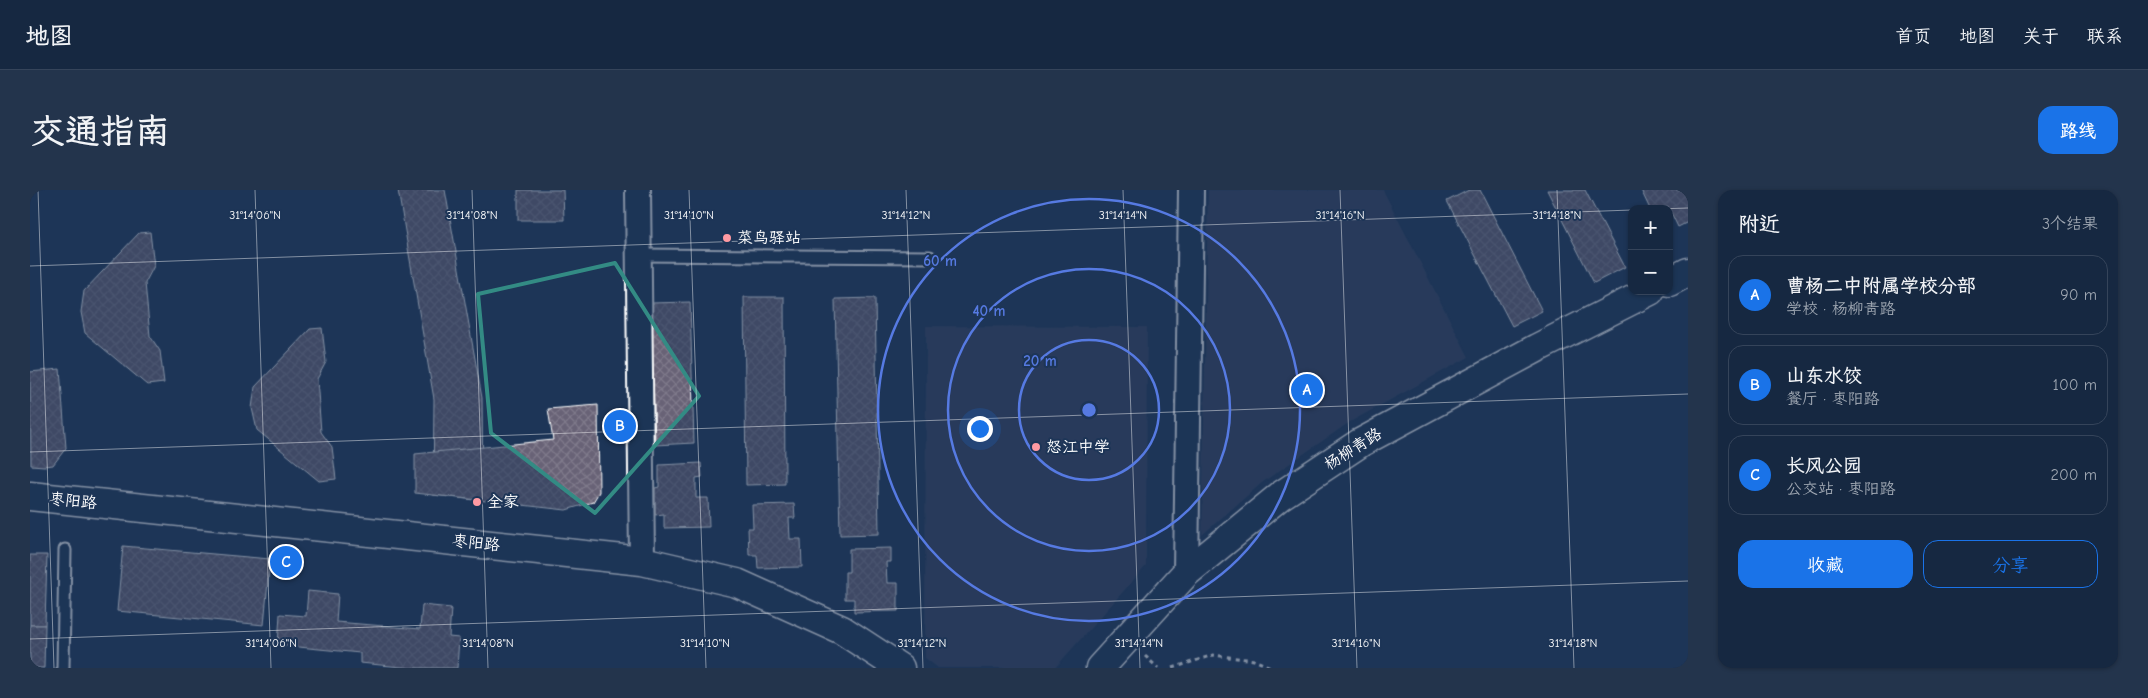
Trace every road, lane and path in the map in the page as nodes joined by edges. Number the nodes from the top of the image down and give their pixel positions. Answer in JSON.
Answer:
{"nodes":[{"id":1,"x":638,"y":190,"type":"edge"},
{"id":2,"x":1190,"y":190,"type":"edge"},
{"id":3,"x":638,"y":256,"type":"junction"},
{"id":4,"x":930,"y":257,"type":"dead end"},
{"id":5,"x":1688,"y":272,"type":"edge"},
{"id":6,"x":1673,"y":280,"type":"edge"},
{"id":7,"x":1642,"y":295,"type":"edge"},
{"id":8,"x":30,"y":496,"type":"edge"},
{"id":9,"x":65,"y":550,"type":"dead end"},
{"id":10,"x":642,"y":561,"type":"junction"},
{"id":11,"x":1186,"y":573,"type":"junction"},
{"id":12,"x":63,"y":668,"type":"edge"},
{"id":13,"x":900,"y":668,"type":"edge"},
{"id":14,"x":1100,"y":668,"type":"edge"},
{"id":15,"x":1173,"y":668,"type":"edge"},
{"id":16,"x":1273,"y":668,"type":"edge"}],
"edges":[{"from":1,"to":3,"type":"street"},
{"from":2,"to":11,"type":"street"},
{"from":3,"to":4,"type":"lane"},
{"from":3,"to":10,"type":"street"},
{"from":5,"to":6,"type":"street"},
{"from":7,"to":11,"type":"street","name":"杨柳青路"},
{"from":8,"to":10,"type":"street","name":"枣阳路"},
{"from":9,"to":12,"type":"lane"},
{"from":10,"to":13,"type":"street","name":"枣阳路"},
{"from":11,"to":14,"type":"street","name":"杨柳青路"},
{"from":15,"to":16,"type":"path"}]}
